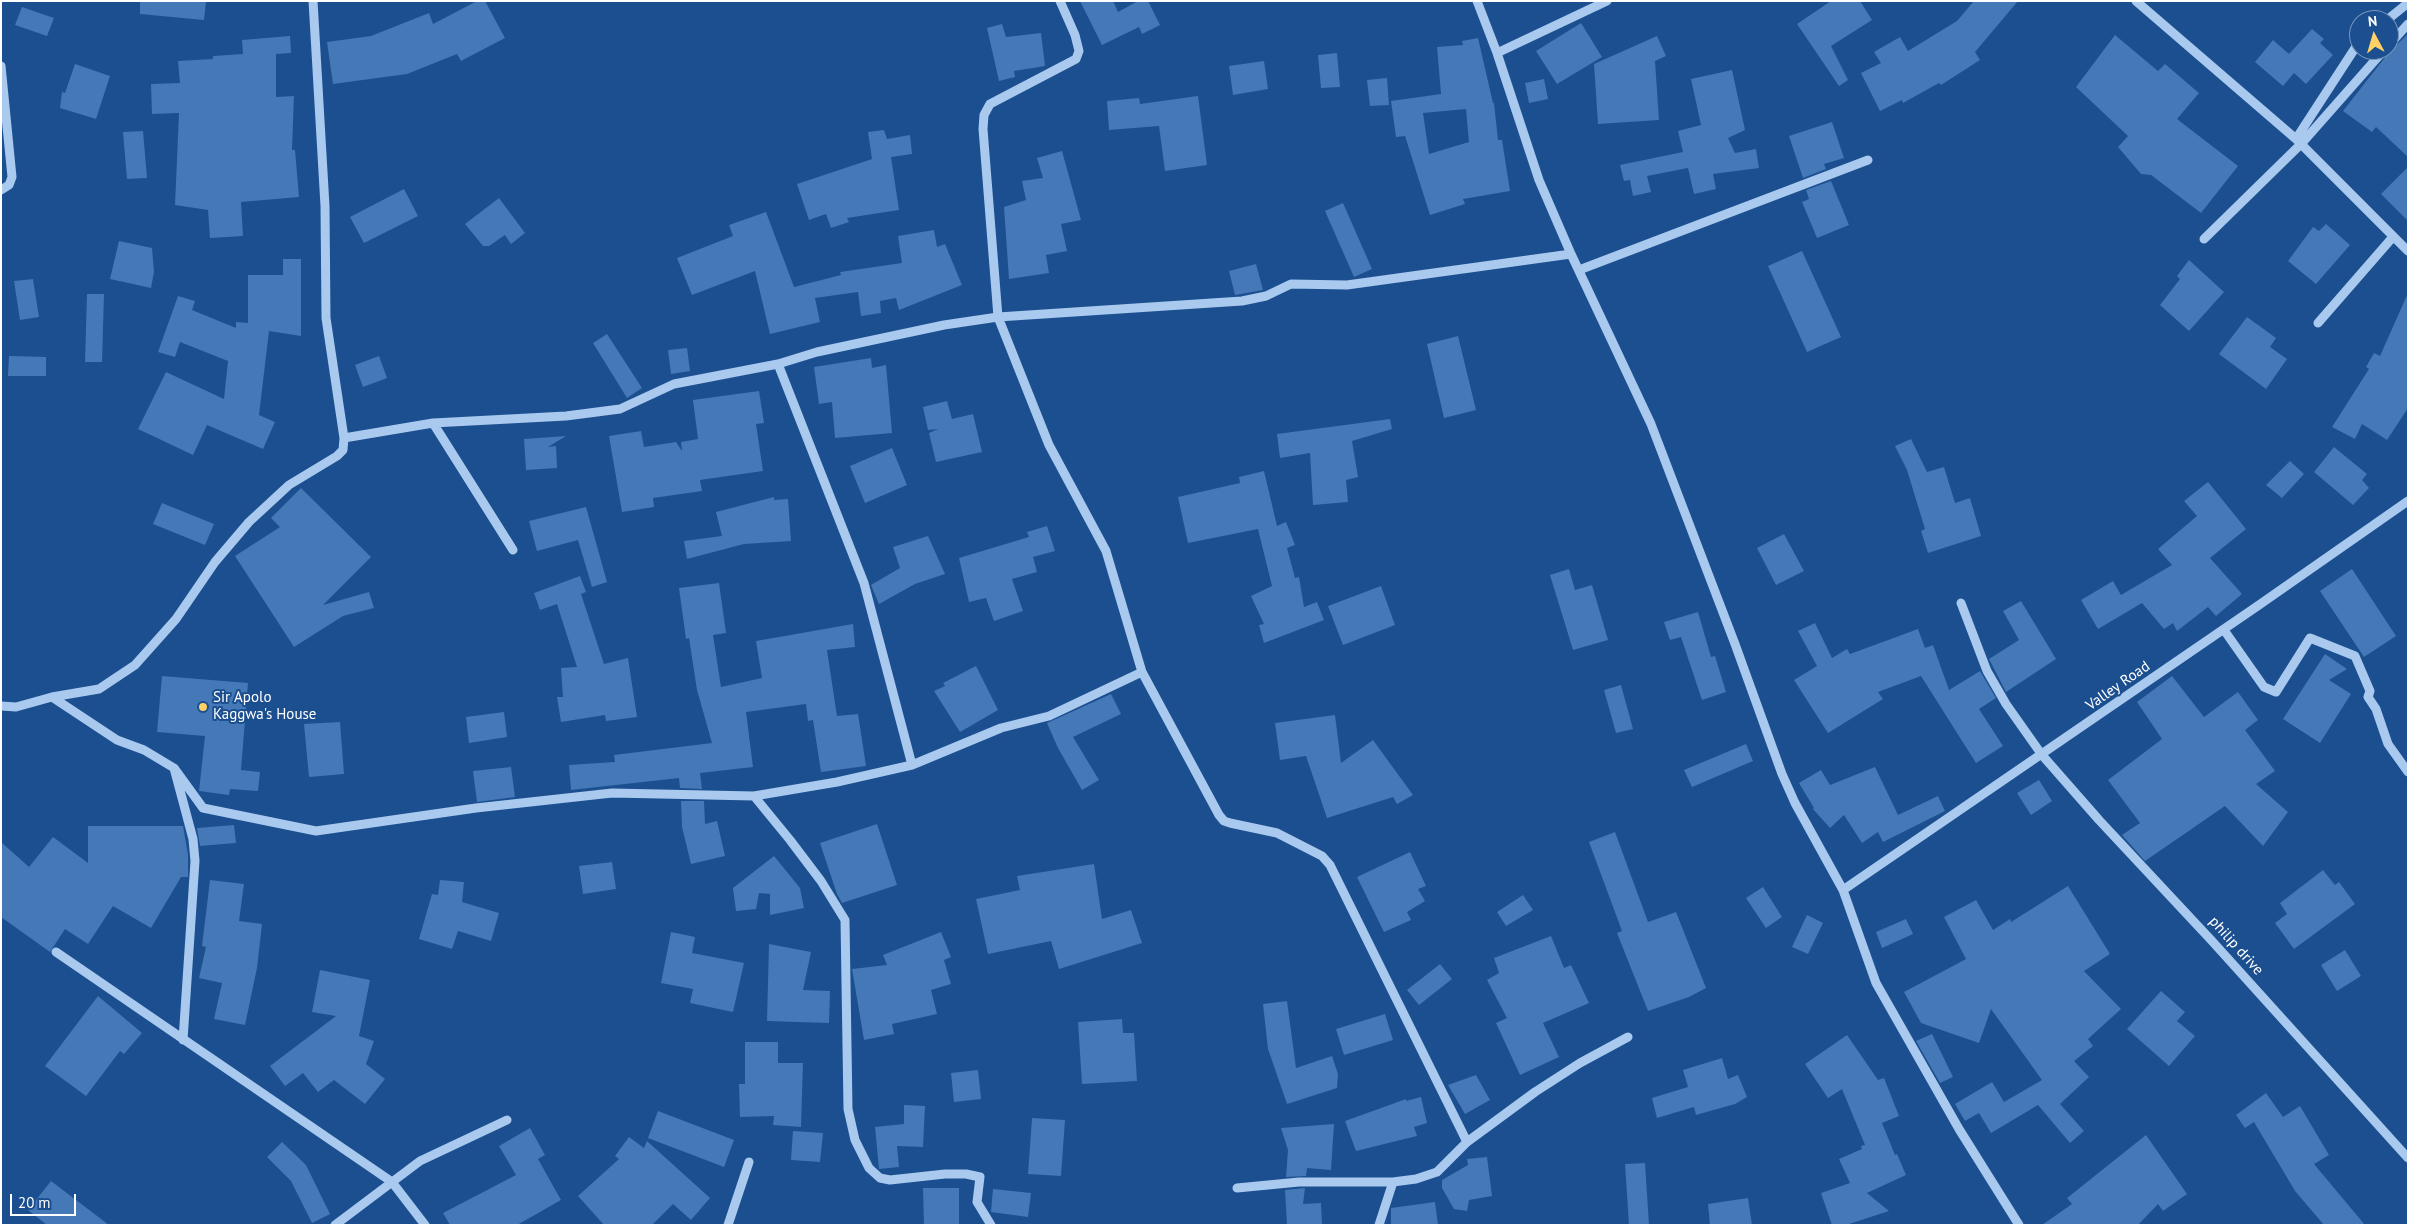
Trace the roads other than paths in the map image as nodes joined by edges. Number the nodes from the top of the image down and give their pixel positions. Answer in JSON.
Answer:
{"nodes":[{"id":1,"x":313,"y":1,"type":"edge"},
{"id":2,"x":1060,"y":1,"type":"edge"},
{"id":3,"x":1477,"y":1,"type":"edge"},
{"id":4,"x":1606,"y":1,"type":"edge"},
{"id":5,"x":2136,"y":1,"type":"edge"},
{"id":6,"x":2408,"y":24,"type":"edge"},
{"id":7,"x":2399,"y":34,"type":"edge"},
{"id":8,"x":1497,"y":52,"type":"junction"},
{"id":9,"x":2349,"y":58,"type":"edge"},
{"id":10,"x":2375,"y":60,"type":"edge"},
{"id":11,"x":1,"y":66,"type":"edge"},
{"id":12,"x":2299,"y":141,"type":"junction"},
{"id":13,"x":1868,"y":160,"type":"dead end"},
{"id":14,"x":1,"y":190,"type":"edge"},
{"id":15,"x":2392,"y":238,"type":"junction"},
{"id":16,"x":2204,"y":239,"type":"dead end"},
{"id":17,"x":2408,"y":251,"type":"edge"},
{"id":18,"x":1571,"y":254,"type":"junction"},
{"id":19,"x":1579,"y":270,"type":"junction"},
{"id":20,"x":998,"y":317,"type":"junction"},
{"id":21,"x":2318,"y":323,"type":"dead end"},
{"id":22,"x":778,"y":364,"type":"junction"},
{"id":23,"x":433,"y":423,"type":"junction"},
{"id":24,"x":344,"y":438,"type":"junction"},
{"id":25,"x":2408,"y":501,"type":"edge"},
{"id":26,"x":513,"y":550,"type":"dead end"},
{"id":27,"x":1961,"y":603,"type":"dead end"},
{"id":28,"x":2224,"y":630,"type":"junction"},
{"id":29,"x":1142,"y":672,"type":"junction"},
{"id":30,"x":52,"y":697,"type":"junction"},
{"id":31,"x":1,"y":706,"type":"edge"},
{"id":32,"x":2042,"y":754,"type":"junction"},
{"id":33,"x":912,"y":766,"type":"junction"},
{"id":34,"x":174,"y":768,"type":"junction"},
{"id":35,"x":2408,"y":772,"type":"edge"},
{"id":36,"x":754,"y":796,"type":"junction"},
{"id":37,"x":1843,"y":890,"type":"junction"},
{"id":38,"x":56,"y":952,"type":"dead end"},
{"id":39,"x":1628,"y":1038,"type":"dead end"},
{"id":40,"x":183,"y":1040,"type":"junction"},
{"id":41,"x":507,"y":1120,"type":"dead end"},
{"id":42,"x":1467,"y":1142,"type":"junction"},
{"id":43,"x":2408,"y":1158,"type":"edge"},
{"id":44,"x":749,"y":1162,"type":"dead end"},
{"id":45,"x":392,"y":1182,"type":"junction"},
{"id":46,"x":1393,"y":1182,"type":"junction"},
{"id":47,"x":1237,"y":1188,"type":"dead end"},
{"id":48,"x":335,"y":1225,"type":"edge"},
{"id":49,"x":425,"y":1225,"type":"edge"},
{"id":50,"x":728,"y":1225,"type":"edge"},
{"id":51,"x":991,"y":1225,"type":"edge"},
{"id":52,"x":1379,"y":1225,"type":"edge"},
{"id":53,"x":2019,"y":1225,"type":"edge"}],
"edges":[{"from":1,"to":24,"type":"street"},
{"from":2,"to":20,"type":"street"},
{"from":3,"to":8,"type":"street"},
{"from":4,"to":8,"type":"street"},
{"from":5,"to":12,"type":"street"},
{"from":6,"to":7,"type":"street"},
{"from":8,"to":18,"type":"street"},
{"from":9,"to":12,"type":"street"},
{"from":10,"to":12,"type":"street"},
{"from":11,"to":14,"type":"street"},
{"from":12,"to":15,"type":"street"},
{"from":12,"to":16,"type":"street"},
{"from":13,"to":19,"type":"street"},
{"from":15,"to":17,"type":"street"},
{"from":15,"to":21,"type":"street"},
{"from":18,"to":19,"type":"street"},
{"from":18,"to":20,"type":"street"},
{"from":19,"to":37,"type":"street"},
{"from":20,"to":22,"type":"street"},
{"from":20,"to":29,"type":"street"},
{"from":22,"to":23,"type":"street"},
{"from":22,"to":33,"type":"street"},
{"from":23,"to":24,"type":"street"},
{"from":23,"to":26,"type":"street"},
{"from":24,"to":30,"type":"street"},
{"from":25,"to":28,"type":"street","name":"Valley Road"},
{"from":27,"to":32,"type":"street","name":"philip drive"},
{"from":28,"to":32,"type":"street","name":"Valley Road"},
{"from":28,"to":35,"type":"street"},
{"from":29,"to":33,"type":"street"},
{"from":29,"to":42,"type":"street"},
{"from":30,"to":31,"type":"street"},
{"from":30,"to":34,"type":"street"},
{"from":32,"to":37,"type":"street","name":"Valley Road"},
{"from":32,"to":43,"type":"street","name":"philip drive"},
{"from":33,"to":36,"type":"street"},
{"from":34,"to":36,"type":"street"},
{"from":34,"to":40,"type":"street"},
{"from":36,"to":51,"type":"street"},
{"from":37,"to":53,"type":"street"},
{"from":38,"to":40,"type":"street"},
{"from":39,"to":42,"type":"street"},
{"from":40,"to":45,"type":"street"},
{"from":41,"to":45,"type":"street"},
{"from":42,"to":46,"type":"street"},
{"from":44,"to":50,"type":"street"},
{"from":45,"to":48,"type":"street"},
{"from":45,"to":49,"type":"street"},
{"from":46,"to":47,"type":"street"},
{"from":46,"to":52,"type":"street"}]}
